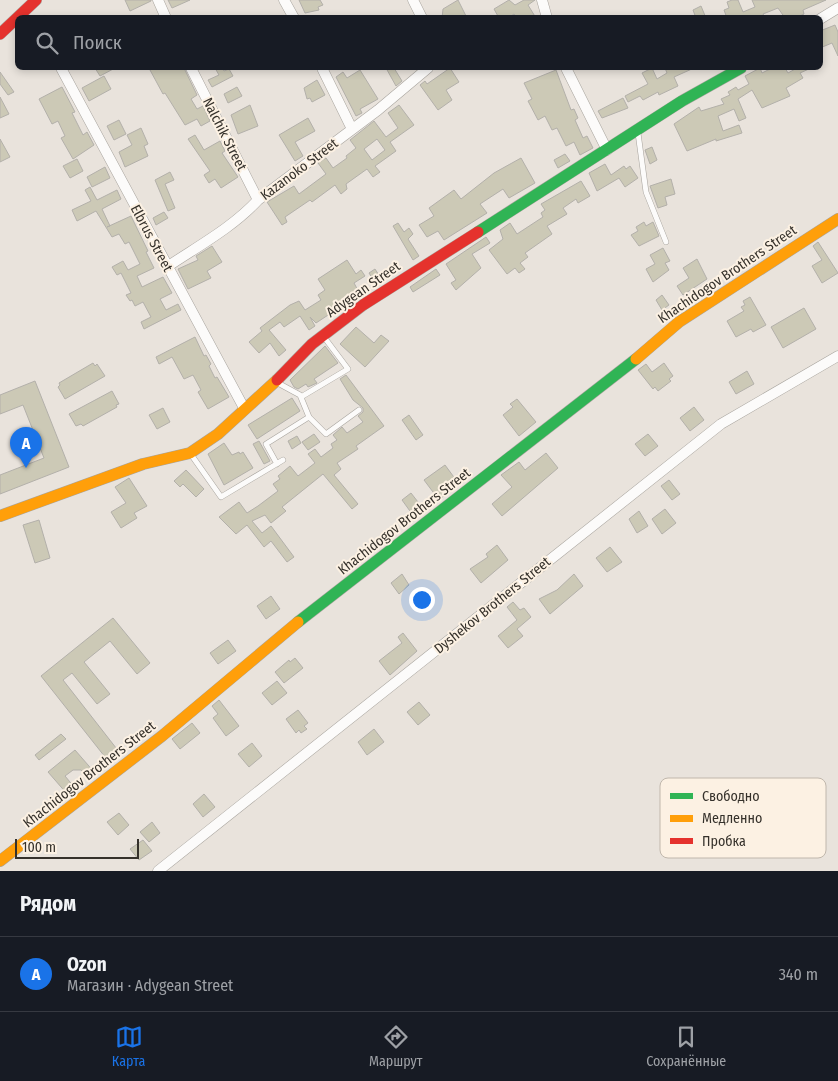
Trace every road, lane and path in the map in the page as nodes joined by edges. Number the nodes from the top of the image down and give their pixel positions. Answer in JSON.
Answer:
{"nodes":[{"id":1,"x":158,"y":0,"type":"edge"},
{"id":2,"x":284,"y":0,"type":"edge"},
{"id":3,"x":414,"y":0,"type":"edge"},
{"id":4,"x":542,"y":0,"type":"edge"},
{"id":5,"x":32,"y":3,"type":"edge"},
{"id":6,"x":838,"y":8,"type":"edge"},
{"id":7,"x":20,"y":15,"type":"edge"},
{"id":8,"x":165,"y":15,"type":"edge"},
{"id":9,"x":292,"y":15,"type":"edge"},
{"id":10,"x":421,"y":15,"type":"edge"},
{"id":11,"x":545,"y":15,"type":"edge"},
{"id":12,"x":823,"y":17,"type":"edge"},
{"id":13,"x":15,"y":19,"type":"edge"},
{"id":14,"x":0,"y":34,"type":"edge"},
{"id":15,"x":62,"y":70,"type":"edge"},
{"id":16,"x":192,"y":70,"type":"edge"},
{"id":17,"x":323,"y":70,"type":"edge"},
{"id":18,"x":426,"y":70,"type":"edge"},
{"id":19,"x":567,"y":70,"type":"edge"},
{"id":20,"x":738,"y":70,"type":"edge"},
{"id":21,"x":352,"y":129,"type":"junction"},
{"id":22,"x":638,"y":130,"type":"junction"},
{"id":23,"x":607,"y":150,"type":"junction"},
{"id":24,"x":258,"y":200,"type":"junction"},
{"id":25,"x":838,"y":219,"type":"edge"},
{"id":26,"x":666,"y":242,"type":"dead end"},
{"id":27,"x":167,"y":267,"type":"junction"},
{"id":28,"x":323,"y":336,"type":"junction"},
{"id":29,"x":838,"y":356,"type":"edge"},
{"id":30,"x":276,"y":382,"type":"junction"},
{"id":31,"x":301,"y":397,"type":"junction"},
{"id":32,"x":244,"y":408,"type":"junction"},
{"id":33,"x":359,"y":410,"type":"dead end"},
{"id":34,"x":309,"y":417,"type":"junction"},
{"id":35,"x":190,"y":453,"type":"junction"},
{"id":36,"x":283,"y":460,"type":"dead end"},
{"id":37,"x":277,"y":464,"type":"junction"},
{"id":38,"x":0,"y":516,"type":"edge"},
{"id":39,"x":0,"y":861,"type":"edge"},
{"id":40,"x":158,"y":871,"type":"edge"}],
"edges":[{"from":1,"to":8,"type":"street"},
{"from":2,"to":9,"type":"street"},
{"from":3,"to":10,"type":"street"},
{"from":4,"to":11,"type":"street"},
{"from":5,"to":7,"type":"street"},
{"from":6,"to":12,"type":"street"},
{"from":13,"to":14,"type":"street"},
{"from":15,"to":27,"type":"street","name":"Elbrus Street"},
{"from":16,"to":24,"type":"street","name":"Nalchik Street"},
{"from":17,"to":21,"type":"street"},
{"from":18,"to":21,"type":"street","name":"Kazanoko Street"},
{"from":19,"to":23,"type":"street"},
{"from":20,"to":22,"type":"street","name":"Adygean Street"},
{"from":21,"to":24,"type":"street","name":"Kazanoko Street"},
{"from":22,"to":23,"type":"street","name":"Adygean Street"},
{"from":22,"to":26,"type":"lane"},
{"from":23,"to":28,"type":"street","name":"Adygean Street"},
{"from":24,"to":27,"type":"street","name":"Kazanoko Street"},
{"from":25,"to":39,"type":"street","name":"Khachidogov Brothers Street"},
{"from":27,"to":32,"type":"street","name":"Elbrus Street"},
{"from":28,"to":30,"type":"street","name":"Adygean Street"},
{"from":28,"to":31,"type":"lane"},
{"from":29,"to":40,"type":"street","name":"Dyshekov Brothers Street"},
{"from":30,"to":31,"type":"lane"},
{"from":30,"to":32,"type":"street","name":"Adygean Street"},
{"from":31,"to":34,"type":"lane"},
{"from":32,"to":35,"type":"street","name":"Adygean Street"},
{"from":33,"to":34,"type":"lane"},
{"from":34,"to":37,"type":"lane"},
{"from":35,"to":37,"type":"lane"},
{"from":35,"to":38,"type":"street","name":"Adygean Street"},
{"from":36,"to":37,"type":"lane"}]}
